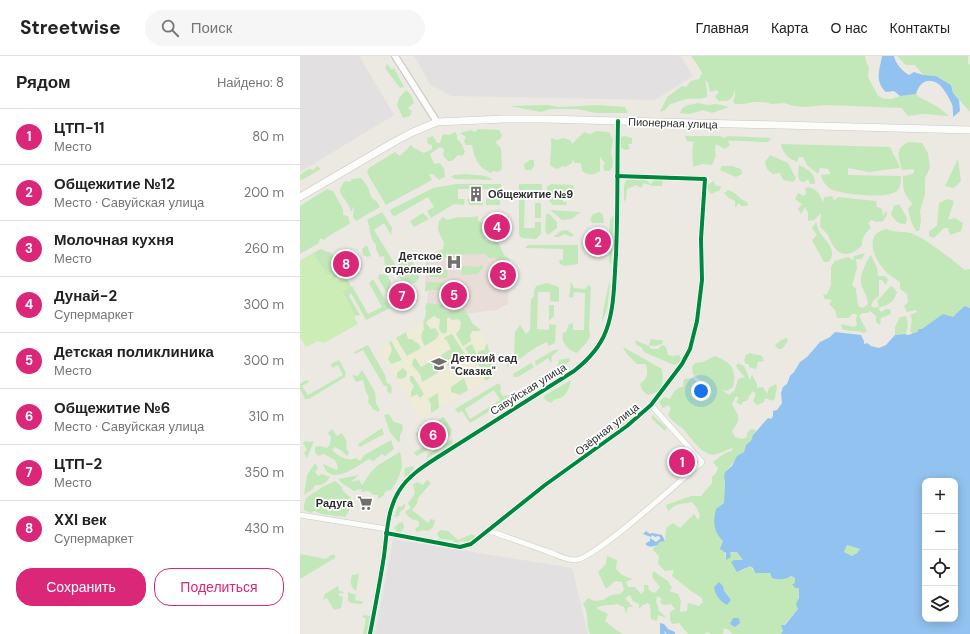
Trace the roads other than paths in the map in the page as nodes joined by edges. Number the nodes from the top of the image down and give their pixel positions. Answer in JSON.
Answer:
{"nodes":[{"id":1,"x":395,"y":56,"type":"edge"},
{"id":2,"x":618,"y":121,"type":"junction"},
{"id":3,"x":437,"y":122,"type":"junction"},
{"id":4,"x":970,"y":130,"type":"edge"},
{"id":5,"x":617,"y":176,"type":"junction"},
{"id":6,"x":300,"y":197,"type":"edge"},
{"id":7,"x":650,"y":406,"type":"junction"},
{"id":8,"x":300,"y":515,"type":"edge"},
{"id":9,"x":387,"y":531,"type":"junction"},
{"id":10,"x":489,"y":531,"type":"junction"},
{"id":11,"x":370,"y":634,"type":"edge"}],
"edges":[{"from":1,"to":3,"type":"street"},
{"from":2,"to":3,"type":"main road","name":"Пионерная улица"},
{"from":2,"to":4,"type":"main road","name":"Пионерная улица"},
{"from":2,"to":5,"type":"street","name":"Савуйская улица"},
{"from":3,"to":6,"type":"main road","name":"Пионерная улица"},
{"from":5,"to":7,"type":"street","name":"Озёрная улица"},
{"from":5,"to":9,"type":"street","name":"Савуйская улица"},
{"from":7,"to":10,"type":"street","name":"Озёрная улица"},
{"from":7,"to":10,"type":"street"},
{"from":8,"to":9,"type":"street","name":"Озёрная улица"},
{"from":9,"to":10,"type":"street","name":"Озёрная улица"},
{"from":9,"to":11,"type":"street","name":"Савуйская улица"}]}
